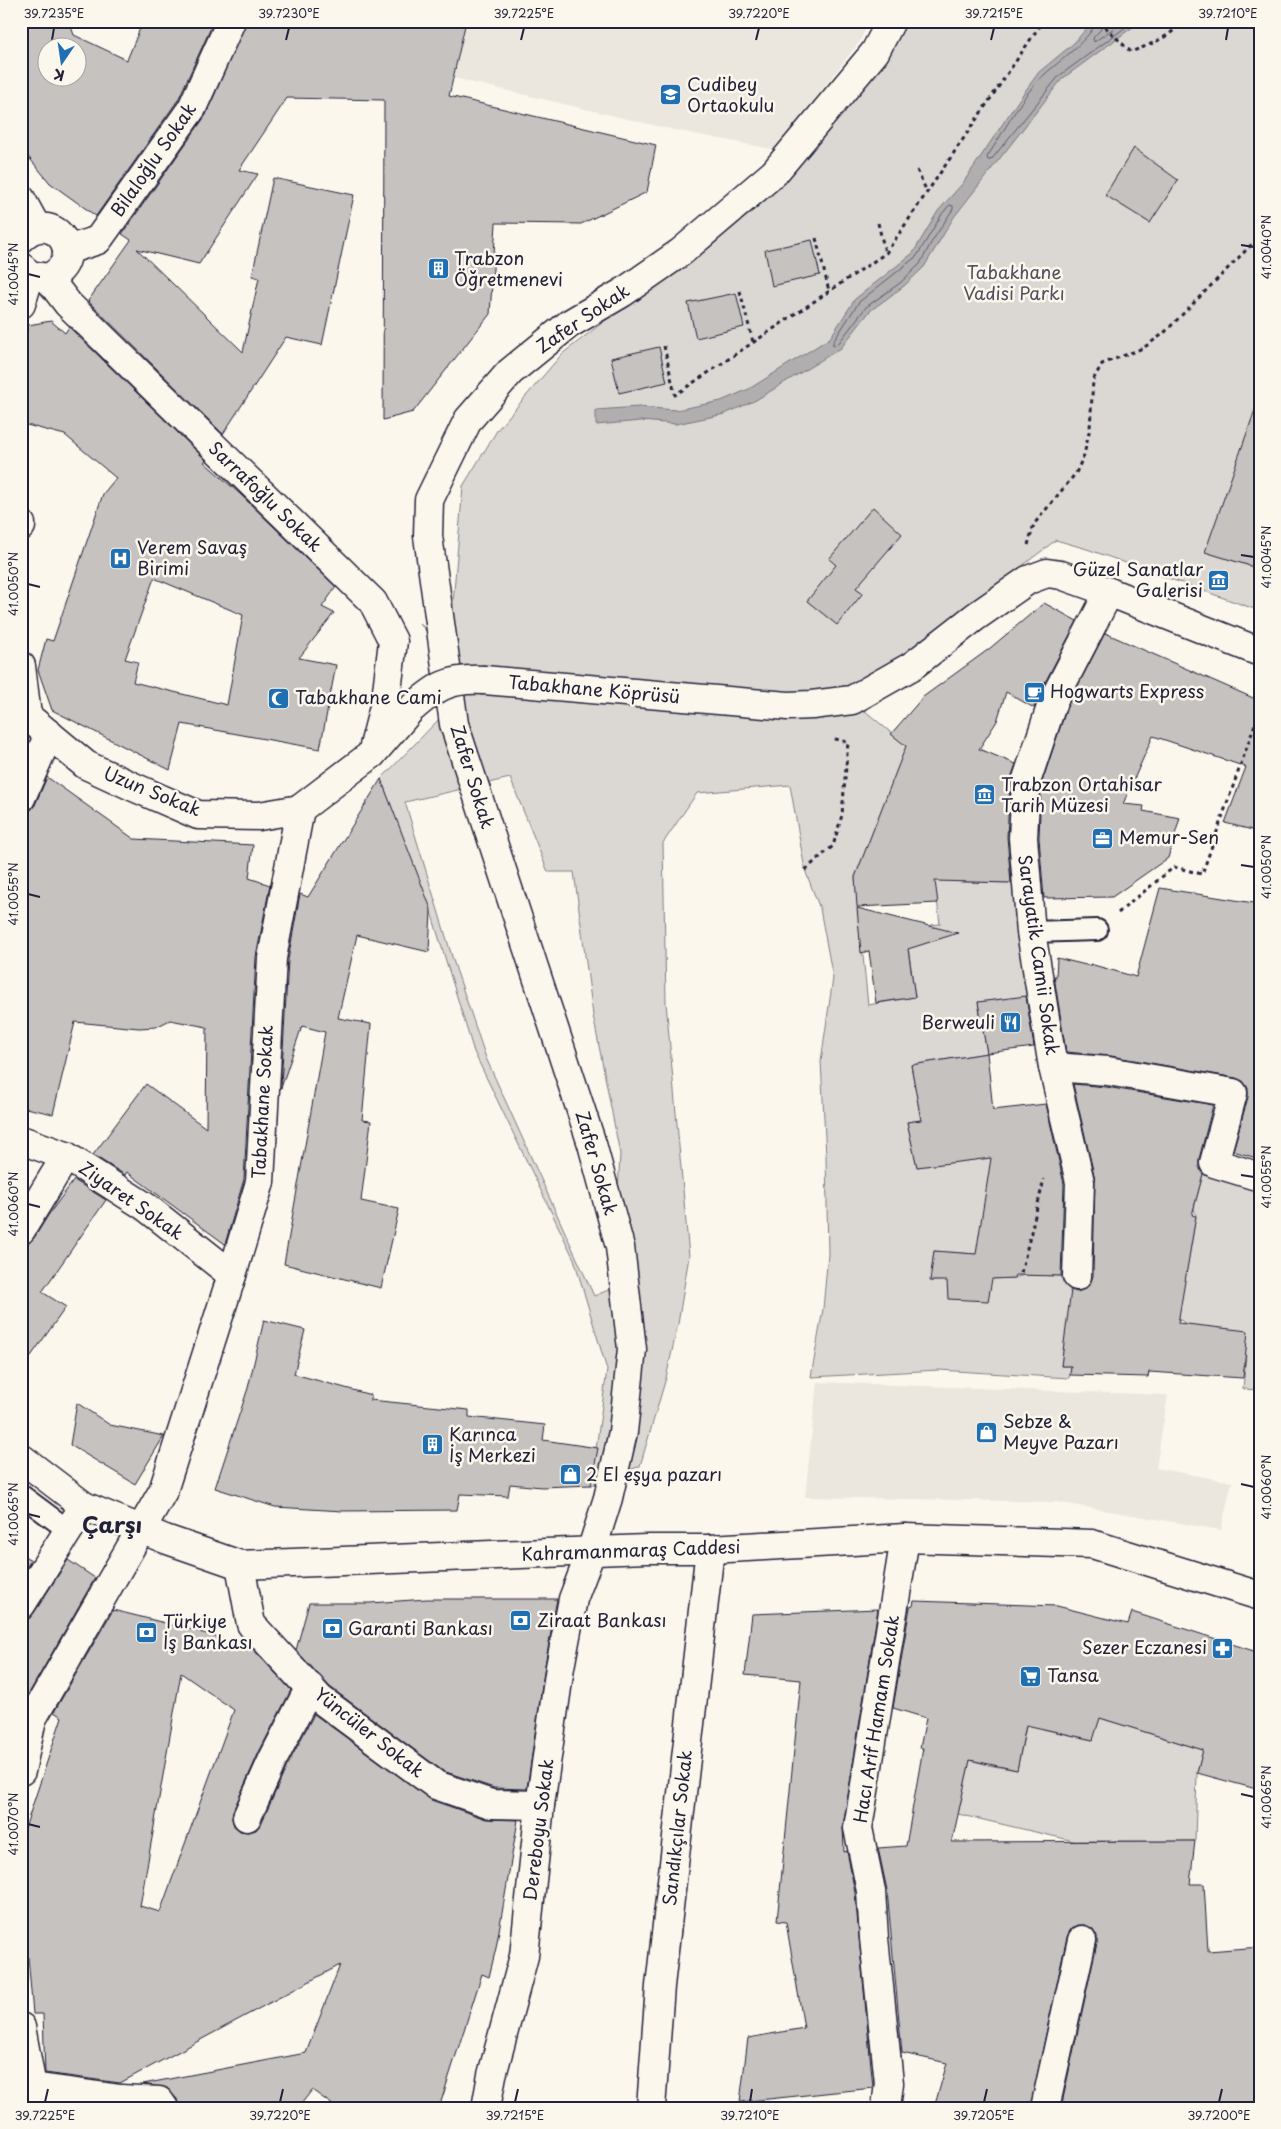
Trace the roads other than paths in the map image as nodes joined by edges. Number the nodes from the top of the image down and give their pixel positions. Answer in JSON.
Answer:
{"nodes":[{"id":1,"x":231,"y":21,"type":"edge"},
{"id":2,"x":892,"y":21,"type":"edge"},
{"id":3,"x":21,"y":200,"type":"edge"},
{"id":4,"x":29,"y":233,"type":"edge"},
{"id":5,"x":67,"y":250,"type":"junction"},
{"id":6,"x":33,"y":273,"type":"edge"},
{"id":7,"x":21,"y":304,"type":"edge"},
{"id":8,"x":1109,"y":592,"type":"junction"},
{"id":9,"x":1260,"y":652,"type":"edge"},
{"id":10,"x":21,"y":666,"type":"edge"},
{"id":11,"x":24,"y":714,"type":"edge"},
{"id":12,"x":49,"y":734,"type":"junction"},
{"id":13,"x":372,"y":754,"type":"junction"},
{"id":14,"x":21,"y":798,"type":"edge"},
{"id":15,"x":300,"y":808,"type":"junction"},
{"id":16,"x":1097,"y":930,"type":"road end"},
{"id":17,"x":1031,"y":932,"type":"junction"},
{"id":18,"x":1053,"y":1067,"type":"junction"},
{"id":19,"x":21,"y":1140,"type":"edge"},
{"id":20,"x":66,"y":1156,"type":"junction"},
{"id":21,"x":1260,"y":1176,"type":"edge"},
{"id":22,"x":21,"y":1230,"type":"edge"},
{"id":23,"x":232,"y":1275,"type":"junction"},
{"id":24,"x":1077,"y":1276,"type":"dead end"},
{"id":25,"x":21,"y":1458,"type":"edge"},
{"id":26,"x":21,"y":1495,"type":"edge"},
{"id":27,"x":84,"y":1506,"type":"junction"},
{"id":28,"x":142,"y":1529,"type":"junction"},
{"id":29,"x":68,"y":1530,"type":"junction"},
{"id":30,"x":905,"y":1538,"type":"junction"},
{"id":31,"x":710,"y":1549,"type":"junction"},
{"id":32,"x":591,"y":1552,"type":"junction"},
{"id":33,"x":240,"y":1565,"type":"junction"},
{"id":34,"x":1260,"y":1596,"type":"edge"},
{"id":35,"x":21,"y":1606,"type":"edge"},
{"id":36,"x":310,"y":1687,"type":"junction"},
{"id":37,"x":27,"y":1715,"type":"edge"},
{"id":38,"x":21,"y":1771,"type":"edge"},
{"id":39,"x":540,"y":1805,"type":"junction"},
{"id":40,"x":247,"y":1817,"type":"dead end"},
{"id":41,"x":1082,"y":1940,"type":"dead end"},
{"id":42,"x":21,"y":2027,"type":"edge"},
{"id":43,"x":32,"y":2098,"type":"edge"},
{"id":44,"x":164,"y":2108,"type":"edge"},
{"id":45,"x":486,"y":2108,"type":"edge"},
{"id":46,"x":651,"y":2108,"type":"edge"},
{"id":47,"x":886,"y":2108,"type":"edge"},
{"id":48,"x":1045,"y":2108,"type":"edge"}],
"edges":[{"from":1,"to":5,"type":"street","name":"Bilaloğlu Sokak"},
{"from":2,"to":32,"type":"street","name":"Zafer Sokak"},
{"from":3,"to":4,"type":"street"},
{"from":4,"to":5,"type":"street"},
{"from":5,"to":6,"type":"street"},
{"from":6,"to":7,"type":"street"},
{"from":6,"to":13,"type":"street","name":"Sarrafoğlu Sokak"},
{"from":8,"to":9,"type":"street"},
{"from":8,"to":13,"type":"street","name":"Tabakhane Köprüsü","bridge":true},
{"from":8,"to":17,"type":"street","name":"Sarayatik Camii Sokak"},
{"from":10,"to":11,"type":"street"},
{"from":11,"to":12,"type":"street","name":"Uzun Sokak"},
{"from":12,"to":14,"type":"street"},
{"from":12,"to":15,"type":"street","name":"Uzun Sokak"},
{"from":13,"to":15,"type":"street"},
{"from":15,"to":23,"type":"street","name":"Tabakhane Sokak"},
{"from":16,"to":17,"type":"lane"},
{"from":17,"to":18,"type":"street","name":"Sarayatik Camii Sokak"},
{"from":18,"to":21,"type":"street"},
{"from":18,"to":24,"type":"street","name":"Sarayatik Camii Sokak"},
{"from":19,"to":20,"type":"street","name":"Ziyaret Sokak"},
{"from":20,"to":22,"type":"street"},
{"from":20,"to":23,"type":"street","name":"Ziyaret Sokak"},
{"from":23,"to":28,"type":"street","name":"Tabakhane Sokak"},
{"from":25,"to":27,"type":"street","name":"Kahramanmaraş Caddesi"},
{"from":26,"to":29,"type":"lane"},
{"from":27,"to":28,"type":"street","name":"Kahramanmaraş Caddesi"},
{"from":27,"to":29,"type":"street"},
{"from":28,"to":33,"type":"street","name":"Kahramanmaraş Caddesi"},
{"from":28,"to":37,"type":"street","name":"Tabakhane Sokak"},
{"from":29,"to":35,"type":"street"},
{"from":30,"to":31,"type":"street","name":"Kahramanmaraş Caddesi"},
{"from":30,"to":34,"type":"street","name":"Kahramanmaraş Caddesi"},
{"from":30,"to":47,"type":"street","name":"Hacı Arif Hamam Sokak"},
{"from":31,"to":32,"type":"street","name":"Kahramanmaraş Caddesi"},
{"from":31,"to":46,"type":"street","name":"Sandıkçılar Sokak"},
{"from":32,"to":33,"type":"street","name":"Kahramanmaraş Caddesi"},
{"from":32,"to":39,"type":"street","name":"Dereboyu Sokak"},
{"from":33,"to":36,"type":"street","name":"Yüncüler Sokak"},
{"from":36,"to":39,"type":"street","name":"Yüncüler Sokak"},
{"from":36,"to":40,"type":"street"},
{"from":37,"to":38,"type":"street","name":"Tabakhane Sokak"},
{"from":39,"to":45,"type":"street","name":"Dereboyu Sokak"},
{"from":41,"to":48,"type":"street"},
{"from":42,"to":43,"type":"street"},
{"from":43,"to":44,"type":"street"}]}
